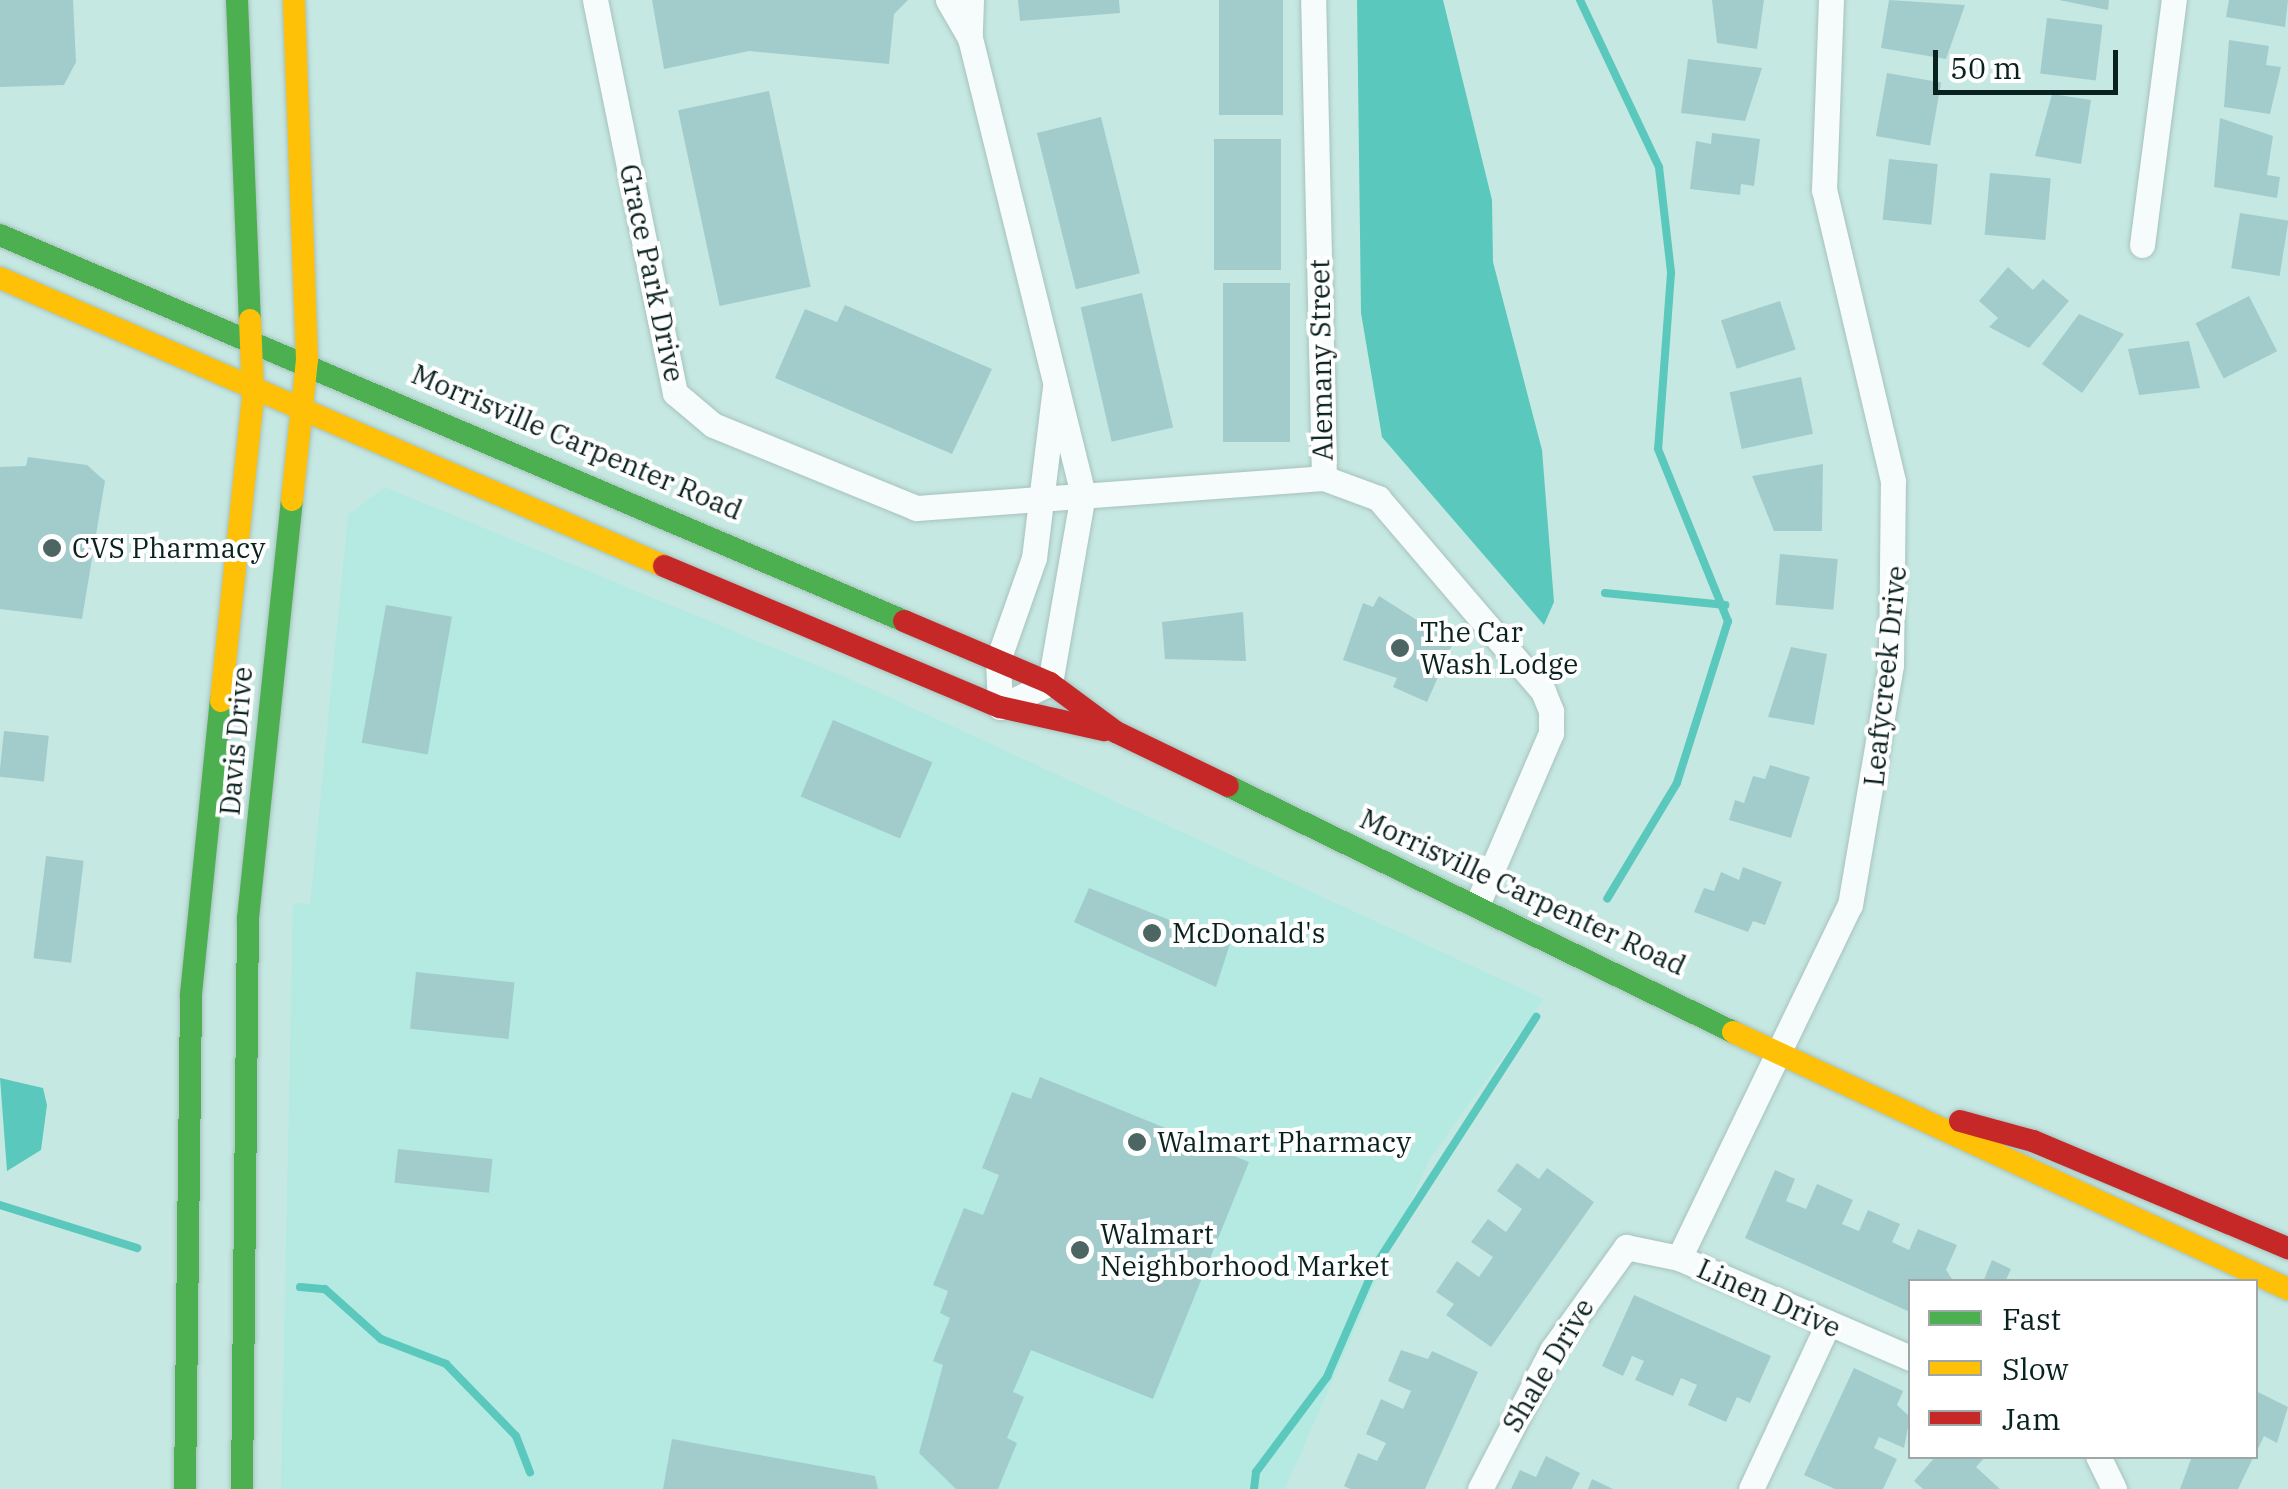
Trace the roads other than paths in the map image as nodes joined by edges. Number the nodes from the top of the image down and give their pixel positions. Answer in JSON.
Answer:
{"nodes":[{"id":1,"x":237,"y":0,"type":"edge"},
{"id":2,"x":595,"y":0,"type":"edge"},
{"id":3,"x":948,"y":0,"type":"edge"},
{"id":4,"x":971,"y":0,"type":"edge"},
{"id":5,"x":1312,"y":0,"type":"edge"},
{"id":6,"x":1832,"y":0,"type":"edge"},
{"id":7,"x":2174,"y":0,"type":"edge"},
{"id":8,"x":295,"y":1,"type":"edge"},
{"id":9,"x":970,"y":38,"type":"junction"},
{"id":10,"x":0,"y":235,"type":"edge"},
{"id":11,"x":2142,"y":245,"type":"dead end"},
{"id":12,"x":0,"y":278,"type":"edge"},
{"id":13,"x":254,"y":341,"type":"junction"},
{"id":14,"x":308,"y":359,"type":"junction"},
{"id":15,"x":1055,"y":388,"type":"junction"},
{"id":16,"x":253,"y":394,"type":"junction"},
{"id":17,"x":303,"y":416,"type":"junction"},
{"id":18,"x":1324,"y":478,"type":"junction"},
{"id":19,"x":1082,"y":494,"type":"junction"},
{"id":20,"x":1044,"y":498,"type":"junction"},
{"id":21,"x":998,"y":660,"type":"junction"},
{"id":22,"x":1050,"y":682,"type":"junction"},
{"id":23,"x":1000,"y":708,"type":"junction"},
{"id":24,"x":1116,"y":732,"type":"junction"},
{"id":25,"x":1477,"y":905,"type":"junction"},
{"id":26,"x":1782,"y":1048,"type":"junction"},
{"id":27,"x":1904,"y":1108,"type":"junction"},
{"id":28,"x":1626,"y":1247,"type":"joint"},
{"id":29,"x":2288,"y":1248,"type":"edge"},
{"id":30,"x":1679,"y":1258,"type":"junction"},
{"id":31,"x":2288,"y":1288,"type":"edge"},
{"id":32,"x":1828,"y":1324,"type":"junction"},
{"id":33,"x":1908,"y":1357,"type":"edge"},
{"id":34,"x":2099,"y":1459,"type":"edge"},
{"id":35,"x":185,"y":1489,"type":"edge"},
{"id":36,"x":242,"y":1489,"type":"edge"},
{"id":37,"x":1480,"y":1489,"type":"edge"},
{"id":38,"x":1750,"y":1489,"type":"edge"},
{"id":39,"x":2114,"y":1489,"type":"edge"}],
"edges":[{"from":1,"to":13,"type":"main road","name":"Davis Drive"},
{"from":2,"to":20,"type":"street","name":"Grace Park Drive"},
{"from":3,"to":9,"type":"street"},
{"from":4,"to":9,"type":"street"},
{"from":5,"to":18,"type":"street","name":"Alemany Street"},
{"from":6,"to":26,"type":"street","name":"Leafycreek Drive"},
{"from":7,"to":11,"type":"street"},
{"from":8,"to":14,"type":"main road","name":"Davis Drive"},
{"from":9,"to":15,"type":"street"},
{"from":10,"to":13,"type":"main road","name":"Morrisville Carpenter Road"},
{"from":12,"to":16,"type":"main road","name":"Morrisville Carpenter Road"},
{"from":13,"to":14,"type":"main road","name":"Morrisville Carpenter Road"},
{"from":13,"to":16,"type":"main road","name":"Davis Drive"},
{"from":14,"to":17,"type":"main road","name":"Davis Drive"},
{"from":14,"to":21,"type":"main road","name":"Morrisville Carpenter Road"},
{"from":15,"to":19,"type":"street"},
{"from":15,"to":20,"type":"street"},
{"from":16,"to":17,"type":"main road","name":"Morrisville Carpenter Road"},
{"from":16,"to":35,"type":"main road","name":"Davis Drive"},
{"from":17,"to":23,"type":"main road","name":"Morrisville Carpenter Road"},
{"from":17,"to":36,"type":"main road","name":"Davis Drive"},
{"from":18,"to":19,"type":"street","name":"Alemany Street"},
{"from":18,"to":25,"type":"street"},
{"from":19,"to":20,"type":"street","name":"Alemany Street"},
{"from":19,"to":22,"type":"street"},
{"from":20,"to":21,"type":"street"},
{"from":21,"to":22,"type":"main road","name":"Morrisville Carpenter Road"},
{"from":21,"to":23,"type":"street"},
{"from":22,"to":23,"type":"street"},
{"from":22,"to":24,"type":"main road","name":"Morrisville Carpenter Road"},
{"from":23,"to":24,"type":"main road","name":"Morrisville Carpenter Road"},
{"from":24,"to":25,"type":"main road","name":"Morrisville Carpenter Road"},
{"from":25,"to":26,"type":"main road","name":"Morrisville Carpenter Road"},
{"from":26,"to":27,"type":"main road","name":"Morrisville Carpenter Road"},
{"from":26,"to":30,"type":"street","name":"Leafycreek Drive"},
{"from":27,"to":29,"type":"main road","name":"Morrisville Carpenter Road"},
{"from":27,"to":31,"type":"main road","name":"Morrisville Carpenter Road"},
{"from":28,"to":30,"type":"street","name":"Linen Drive"},
{"from":28,"to":37,"type":"street","name":"Shale Drive"},
{"from":30,"to":32,"type":"street","name":"Linen Drive"},
{"from":32,"to":33,"type":"street","name":"Linen Drive"},
{"from":32,"to":38,"type":"street"},
{"from":34,"to":39,"type":"street"}]}
